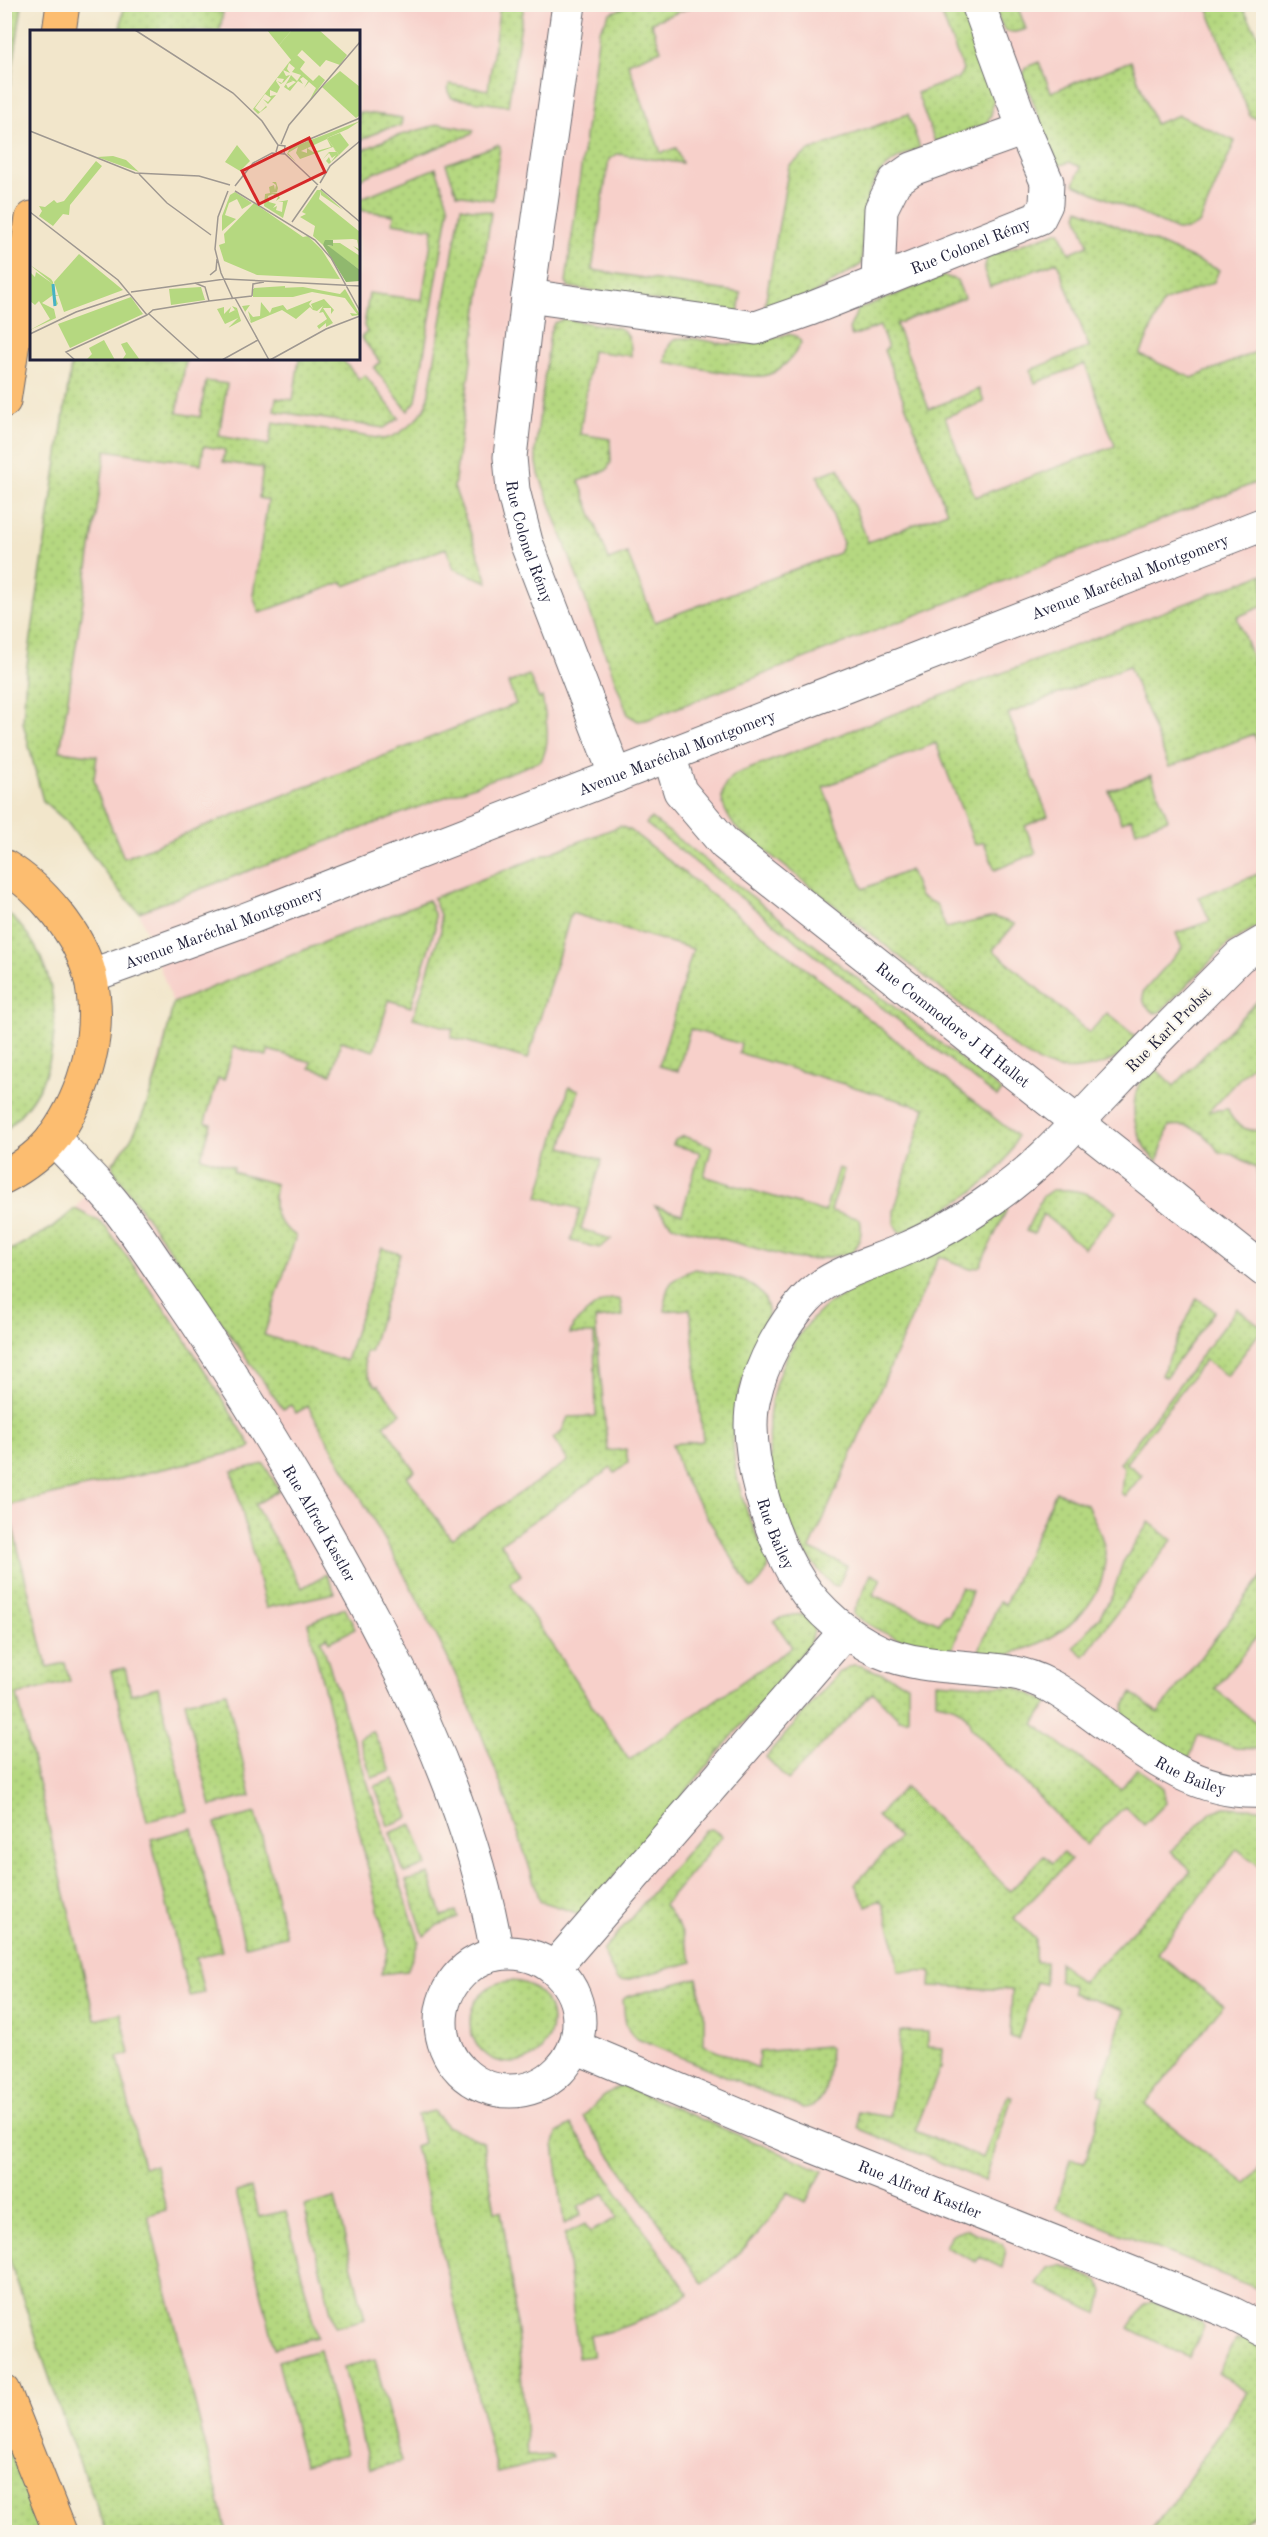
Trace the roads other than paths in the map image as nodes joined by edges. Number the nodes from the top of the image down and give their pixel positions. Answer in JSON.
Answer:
{"nodes":[{"id":1,"x":63,"y":4,"type":"edge"},
{"id":2,"x":569,"y":4,"type":"edge"},
{"id":3,"x":978,"y":4,"type":"edge"},
{"id":4,"x":59,"y":30,"type":"edge"},
{"id":5,"x":1024,"y":129,"type":"junction"},
{"id":6,"x":30,"y":231,"type":"edge"},
{"id":7,"x":878,"y":281,"type":"junction"},
{"id":8,"x":528,"y":296,"type":"junction"},
{"id":9,"x":4,"y":401,"type":"edge"},
{"id":10,"x":1263,"y":524,"type":"edge"},
{"id":11,"x":669,"y":755,"type":"junction"},
{"id":12,"x":616,"y":776,"type":"junction"},
{"id":13,"x":4,"y":866,"type":"edge"},
{"id":14,"x":1263,"y":942,"type":"edge"},
{"id":15,"x":90,"y":976,"type":"junction"},
{"id":16,"x":1077,"y":1123,"type":"junction"},
{"id":17,"x":53,"y":1138,"type":"junction"},
{"id":18,"x":4,"y":1177,"type":"edge"},
{"id":19,"x":1263,"y":1270,"type":"edge"},
{"id":20,"x":846,"y":1631,"type":"junction"},
{"id":21,"x":1263,"y":1791,"type":"edge"},
{"id":22,"x":497,"y":1954,"type":"junction"},
{"id":23,"x":555,"y":1968,"type":"junction"},
{"id":24,"x":576,"y":2047,"type":"junction"},
{"id":25,"x":1263,"y":2330,"type":"edge"},
{"id":26,"x":4,"y":2391,"type":"edge"},
{"id":27,"x":60,"y":2532,"type":"edge"}],
"edges":[{"from":1,"to":4,"type":"main road"},
{"from":2,"to":8,"type":"street","name":"Rue Colonel Rémy"},
{"from":3,"to":5,"type":"street","name":"Rue Colonel Rémy"},
{"from":5,"to":7,"type":"street"},
{"from":5,"to":7,"type":"street","name":"Rue Colonel Rémy"},
{"from":6,"to":9,"type":"main road"},
{"from":7,"to":8,"type":"street","name":"Rue Colonel Rémy"},
{"from":8,"to":12,"type":"street","name":"Rue Colonel Rémy"},
{"from":10,"to":11,"type":"street","name":"Avenue Maréchal Montgomery"},
{"from":11,"to":12,"type":"street","name":"Avenue Maréchal Montgomery"},
{"from":11,"to":16,"type":"street","name":"Rue Commodore J H Hallet"},
{"from":12,"to":15,"type":"street","name":"Avenue Maréchal Montgomery"},
{"from":13,"to":15,"type":"main road"},
{"from":14,"to":16,"type":"street","name":"Rue Karl Probst"},
{"from":15,"to":17,"type":"main road"},
{"from":16,"to":19,"type":"street","name":"Rue Commodore J H Hallet"},
{"from":16,"to":20,"type":"street","name":"Rue Bailey"},
{"from":17,"to":18,"type":"main road"},
{"from":17,"to":22,"type":"street","name":"Rue Alfred Kastler"},
{"from":20,"to":21,"type":"street","name":"Rue Bailey"},
{"from":20,"to":23,"type":"street"},
{"from":22,"to":23,"type":"street"},
{"from":22,"to":24,"type":"street"},
{"from":23,"to":24,"type":"street"},
{"from":24,"to":25,"type":"street","name":"Rue Alfred Kastler"},
{"from":26,"to":27,"type":"main road"}]}
